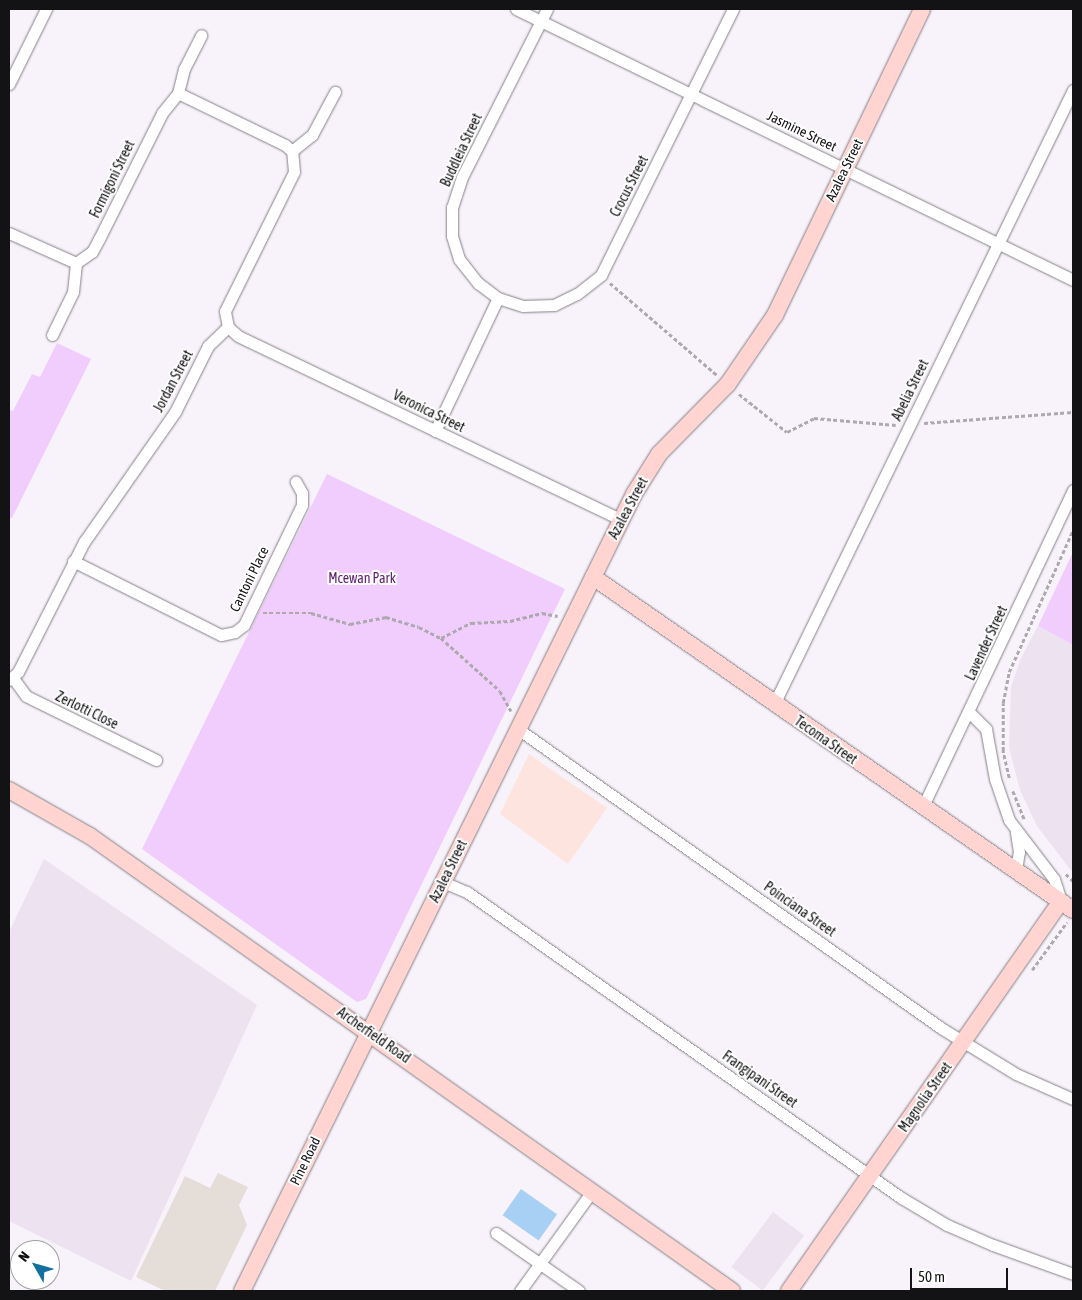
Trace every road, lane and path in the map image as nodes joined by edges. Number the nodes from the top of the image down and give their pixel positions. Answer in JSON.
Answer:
{"nodes":[{"id":1,"x":46,"y":9,"type":"edge"},
{"id":2,"x":516,"y":9,"type":"edge"},
{"id":3,"x":546,"y":9,"type":"edge"},
{"id":4,"x":733,"y":9,"type":"edge"},
{"id":5,"x":922,"y":9,"type":"edge"},
{"id":6,"x":541,"y":20,"type":"junction"},
{"id":7,"x":201,"y":35,"type":"dead end"},
{"id":8,"x":9,"y":84,"type":"edge"},
{"id":9,"x":1073,"y":90,"type":"edge"},
{"id":10,"x":335,"y":92,"type":"dead end"},
{"id":11,"x":178,"y":93,"type":"junction"},
{"id":12,"x":693,"y":93,"type":"junction"},
{"id":13,"x":292,"y":151,"type":"junction"},
{"id":14,"x":845,"y":169,"type":"junction"},
{"id":15,"x":9,"y":233,"type":"edge"},
{"id":16,"x":999,"y":244,"type":"junction"},
{"id":17,"x":76,"y":263,"type":"junction"},
{"id":18,"x":601,"y":275,"type":"junction"},
{"id":19,"x":1073,"y":280,"type":"edge"},
{"id":20,"x":498,"y":298,"type":"junction"},
{"id":21,"x":228,"y":327,"type":"junction"},
{"id":22,"x":52,"y":335,"type":"dead end"},
{"id":23,"x":728,"y":384,"type":"junction"},
{"id":24,"x":1073,"y":412,"type":"edge"},
{"id":25,"x":910,"y":424,"type":"junction"},
{"id":26,"x":435,"y":431,"type":"junction"},
{"id":27,"x":296,"y":482,"type":"dead end"},
{"id":28,"x":1073,"y":490,"type":"edge"},
{"id":29,"x":620,"y":520,"type":"junction"},
{"id":30,"x":1073,"y":530,"type":"edge"},
{"id":31,"x":73,"y":561,"type":"junction"},
{"id":32,"x":593,"y":578,"type":"junction"},
{"id":33,"x":251,"y":611,"type":"junction"},
{"id":34,"x":573,"y":615,"type":"junction"},
{"id":35,"x":441,"y":638,"type":"junction"},
{"id":36,"x":11,"y":679,"type":"edge"},
{"id":37,"x":774,"y":704,"type":"junction"},
{"id":38,"x":970,"y":713,"type":"junction"},
{"id":39,"x":518,"y":728,"type":"junction"},
{"id":40,"x":156,"y":760,"type":"dead end"},
{"id":41,"x":1009,"y":781,"type":"dead end"},
{"id":42,"x":9,"y":790,"type":"edge"},
{"id":43,"x":1013,"y":790,"type":"dead end"},
{"id":44,"x":923,"y":806,"type":"junction"},
{"id":45,"x":1028,"y":824,"type":"dead end"},
{"id":46,"x":1015,"y":830,"type":"junction"},
{"id":47,"x":1060,"y":868,"type":"dead end"},
{"id":48,"x":1016,"y":870,"type":"junction"},
{"id":49,"x":1073,"y":881,"type":"edge"},
{"id":50,"x":443,"y":882,"type":"junction"},
{"id":51,"x":1067,"y":906,"type":"edge"},
{"id":52,"x":370,"y":1032,"type":"junction"},
{"id":53,"x":964,"y":1042,"type":"junction"},
{"id":54,"x":1073,"y":1100,"type":"edge"},
{"id":55,"x":870,"y":1175,"type":"junction"},
{"id":56,"x":592,"y":1191,"type":"junction"},
{"id":57,"x":496,"y":1233,"type":"dead end"},
{"id":58,"x":540,"y":1263,"type":"junction"},
{"id":59,"x":1073,"y":1274,"type":"edge"},
{"id":60,"x":242,"y":1291,"type":"edge"},
{"id":61,"x":520,"y":1291,"type":"edge"},
{"id":62,"x":579,"y":1291,"type":"edge"},
{"id":63,"x":732,"y":1291,"type":"edge"},
{"id":64,"x":789,"y":1291,"type":"edge"}],
"edges":[{"from":1,"to":8,"type":"street"},
{"from":2,"to":6,"type":"street","name":"Jasmine Street"},
{"from":3,"to":6,"type":"street","name":"Buddleia Street"},
{"from":4,"to":12,"type":"street","name":"Crocus Street"},
{"from":5,"to":14,"type":"street","name":"Azalea Street"},
{"from":6,"to":12,"type":"street","name":"Jasmine Street"},
{"from":6,"to":20,"type":"street","name":"Buddleia Street"},
{"from":7,"to":11,"type":"street","name":"Formigoni Street"},
{"from":9,"to":16,"type":"street","name":"Abelia Street"},
{"from":10,"to":13,"type":"street"},
{"from":11,"to":13,"type":"street"},
{"from":11,"to":17,"type":"street","name":"Formigoni Street"},
{"from":12,"to":14,"type":"street","name":"Jasmine Street"},
{"from":12,"to":18,"type":"street","name":"Crocus Street"},
{"from":13,"to":21,"type":"street"},
{"from":14,"to":16,"type":"street","name":"Jasmine Street"},
{"from":14,"to":23,"type":"street","name":"Azalea Street"},
{"from":15,"to":17,"type":"street"},
{"from":16,"to":19,"type":"street","name":"Jasmine Street"},
{"from":16,"to":25,"type":"street","name":"Abelia Street"},
{"from":17,"to":22,"type":"street"},
{"from":18,"to":20,"type":"street","name":"Crocus Street"},
{"from":18,"to":23,"type":"path"},
{"from":20,"to":26,"type":"street"},
{"from":21,"to":26,"type":"street","name":"Veronica Street"},
{"from":21,"to":31,"type":"street","name":"Jordan Street"},
{"from":23,"to":25,"type":"path"},
{"from":23,"to":29,"type":"street","name":"Azalea Street"},
{"from":24,"to":25,"type":"path"},
{"from":25,"to":37,"type":"street","name":"Abelia Street"},
{"from":26,"to":29,"type":"street","name":"Veronica Street"},
{"from":27,"to":33,"type":"street","name":"Cantoni Place"},
{"from":28,"to":38,"type":"street","name":"Lavender Street"},
{"from":29,"to":32,"type":"street","name":"Azalea Street"},
{"from":30,"to":41,"type":"path"},
{"from":31,"to":33,"type":"street","name":"Cantoni Place"},
{"from":31,"to":36,"type":"street","name":"Jordan Street"},
{"from":32,"to":34,"type":"street","name":"Azalea Street"},
{"from":32,"to":37,"type":"street","name":"Tecoma Street"},
{"from":33,"to":35,"type":"path"},
{"from":34,"to":35,"type":"path"},
{"from":34,"to":39,"type":"street","name":"Azalea Street"},
{"from":35,"to":39,"type":"path"},
{"from":36,"to":40,"type":"street","name":"Zerlotti Close"},
{"from":37,"to":44,"type":"street","name":"Tecoma Street"},
{"from":38,"to":44,"type":"street","name":"Lavender Street"},
{"from":38,"to":46,"type":"street"},
{"from":39,"to":50,"type":"street","name":"Azalea Street"},
{"from":39,"to":53,"type":"street","name":"Poinciana Street"},
{"from":42,"to":52,"type":"street","name":"Archerfield Road"},
{"from":43,"to":45,"type":"path"},
{"from":44,"to":48,"type":"street","name":"Tecoma Street"},
{"from":46,"to":48,"type":"street"},
{"from":46,"to":51,"type":"street"},
{"from":47,"to":49,"type":"path"},
{"from":48,"to":51,"type":"street","name":"Tecoma Street"},
{"from":50,"to":52,"type":"street","name":"Azalea Street"},
{"from":50,"to":55,"type":"street","name":"Frangipani Street"},
{"from":51,"to":53,"type":"street","name":"Magnolia Street"},
{"from":52,"to":56,"type":"street","name":"Archerfield Road"},
{"from":52,"to":60,"type":"street","name":"Pine Road"},
{"from":53,"to":54,"type":"street","name":"Poinciana Street"},
{"from":53,"to":55,"type":"street","name":"Magnolia Street"},
{"from":55,"to":59,"type":"street","name":"Frangipani Street"},
{"from":55,"to":64,"type":"street","name":"Magnolia Street"},
{"from":56,"to":58,"type":"street"},
{"from":56,"to":63,"type":"street","name":"Archerfield Road"},
{"from":57,"to":58,"type":"street"},
{"from":58,"to":61,"type":"street"},
{"from":58,"to":62,"type":"street"}]}
